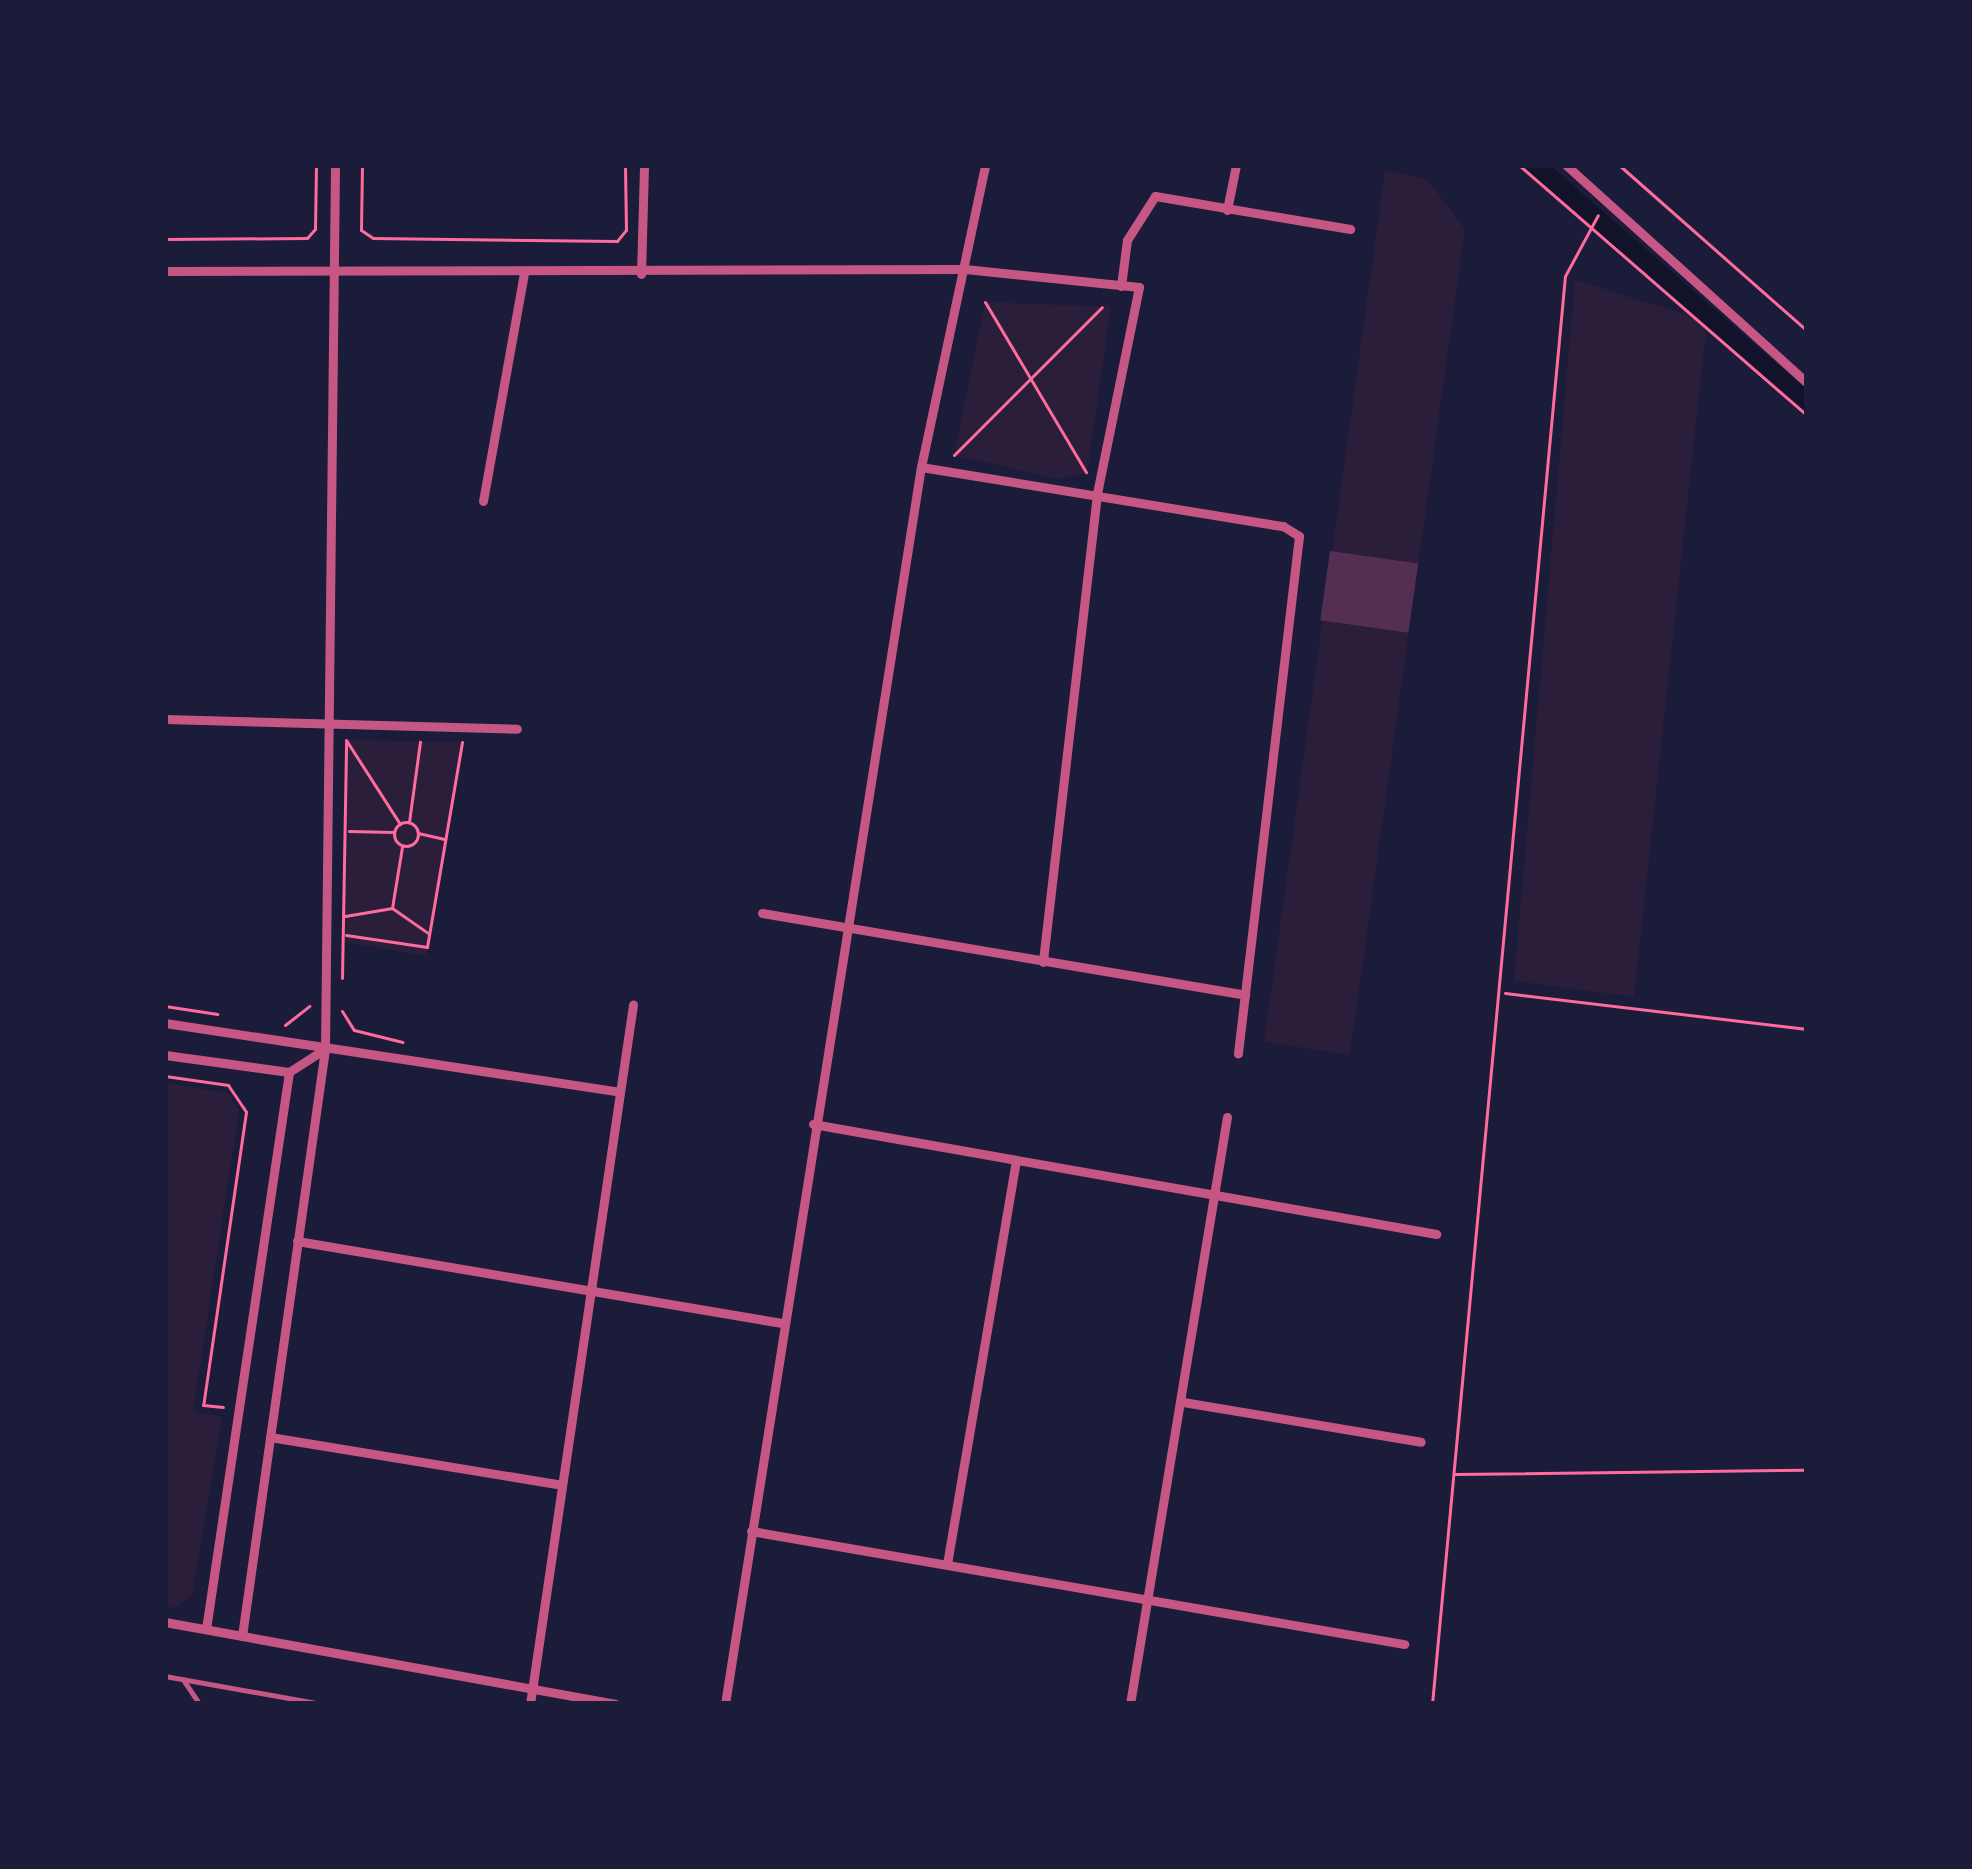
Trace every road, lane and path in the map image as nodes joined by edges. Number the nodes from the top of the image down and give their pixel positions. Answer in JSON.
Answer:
{"nodes":[{"id":1,"x":316,"y":165,"type":"edge"},
{"id":2,"x":334,"y":165,"type":"edge"},
{"id":3,"x":362,"y":165,"type":"edge"},
{"id":4,"x":625,"y":165,"type":"edge"},
{"id":5,"x":644,"y":165,"type":"edge"},
{"id":6,"x":985,"y":165,"type":"edge"},
{"id":7,"x":1236,"y":165,"type":"edge"},
{"id":8,"x":1519,"y":165,"type":"edge"},
{"id":9,"x":1566,"y":165,"type":"edge"},
{"id":10,"x":1619,"y":165,"type":"edge"},
{"id":11,"x":1226,"y":210,"type":"junction"},
{"id":12,"x":1591,"y":223,"type":"junction"},
{"id":13,"x":1350,"y":229,"type":"dead end"},
{"id":14,"x":165,"y":238,"type":"edge"},
{"id":15,"x":965,"y":269,"type":"junction"},
{"id":16,"x":165,"y":271,"type":"edge"},
{"id":17,"x":332,"y":271,"type":"junction"},
{"id":18,"x":524,"y":273,"type":"junction"},
{"id":19,"x":641,"y":274,"type":"junction"},
{"id":20,"x":1121,"y":286,"type":"junction"},
{"id":21,"x":986,"y":302,"type":"dead end"},
{"id":22,"x":1102,"y":307,"type":"dead end"},
{"id":23,"x":1807,"y":331,"type":"edge"},
{"id":24,"x":1030,"y":379,"type":"junction"},
{"id":25,"x":1807,"y":383,"type":"edge"},
{"id":26,"x":1807,"y":415,"type":"edge"},
{"id":27,"x":954,"y":455,"type":"dead end"},
{"id":28,"x":921,"y":467,"type":"junction"},
{"id":29,"x":1087,"y":473,"type":"dead end"},
{"id":30,"x":1097,"y":494,"type":"junction"},
{"id":31,"x":483,"y":500,"type":"dead end"},
{"id":32,"x":165,"y":719,"type":"edge"},
{"id":33,"x":334,"y":724,"type":"junction"},
{"id":34,"x":517,"y":729,"type":"dead end"},
{"id":35,"x":420,"y":741,"type":"dead end"},
{"id":36,"x":462,"y":742,"type":"dead end"},
{"id":37,"x":409,"y":822,"type":"junction"},
{"id":38,"x":400,"y":824,"type":"junction"},
{"id":39,"x":345,"y":831,"type":"junction"},
{"id":40,"x":395,"y":832,"type":"junction"},
{"id":41,"x":418,"y":833,"type":"junction"},
{"id":42,"x":446,"y":839,"type":"junction"},
{"id":43,"x":402,"y":845,"type":"junction"},
{"id":44,"x":392,"y":908,"type":"junction"},
{"id":45,"x":762,"y":913,"type":"dead end"},
{"id":46,"x":345,"y":916,"type":"dead end"},
{"id":47,"x":846,"y":927,"type":"junction"},
{"id":48,"x":430,"y":934,"type":"junction"},
{"id":49,"x":345,"y":935,"type":"junction"},
{"id":50,"x":1043,"y":962,"type":"junction"},
{"id":51,"x":1502,"y":992,"type":"junction"},
{"id":52,"x":342,"y":993,"type":"dead end"},
{"id":53,"x":1245,"y":995,"type":"junction"},
{"id":54,"x":313,"y":1001,"type":"dead end"},
{"id":55,"x":342,"y":1005,"type":"dead end"},
{"id":56,"x":165,"y":1006,"type":"edge"},
{"id":57,"x":633,"y":1006,"type":"dead end"},
{"id":58,"x":226,"y":1016,"type":"dead end"},
{"id":59,"x":268,"y":1022,"type":"dead end"},
{"id":60,"x":165,"y":1024,"type":"edge"},
{"id":61,"x":1807,"y":1029,"type":"edge"},
{"id":62,"x":407,"y":1043,"type":"dead end"},
{"id":63,"x":325,"y":1049,"type":"junction"},
{"id":64,"x":1238,"y":1053,"type":"dead end"},
{"id":65,"x":165,"y":1055,"type":"edge"},
{"id":66,"x":289,"y":1072,"type":"junction"},
{"id":67,"x":165,"y":1076,"type":"edge"},
{"id":68,"x":620,"y":1092,"type":"junction"},
{"id":69,"x":1227,"y":1117,"type":"dead end"},
{"id":70,"x":812,"y":1124,"type":"junction"},
{"id":71,"x":1016,"y":1160,"type":"junction"},
{"id":72,"x":1214,"y":1194,"type":"junction"},
{"id":73,"x":1436,"y":1234,"type":"dead end"},
{"id":74,"x":297,"y":1240,"type":"junction"},
{"id":75,"x":589,"y":1290,"type":"junction"},
{"id":76,"x":782,"y":1323,"type":"junction"},
{"id":77,"x":1183,"y":1402,"type":"junction"},
{"id":78,"x":228,"y":1408,"type":"dead end"},
{"id":79,"x":270,"y":1437,"type":"junction"},
{"id":80,"x":1420,"y":1442,"type":"dead end"},
{"id":81,"x":1807,"y":1470,"type":"edge"},
{"id":82,"x":1454,"y":1474,"type":"junction"},
{"id":83,"x":558,"y":1484,"type":"junction"},
{"id":84,"x":751,"y":1531,"type":"junction"},
{"id":85,"x":947,"y":1564,"type":"junction"},
{"id":86,"x":1146,"y":1597,"type":"junction"},
{"id":87,"x":165,"y":1622,"type":"edge"},
{"id":88,"x":206,"y":1630,"type":"junction"},
{"id":89,"x":242,"y":1636,"type":"junction"},
{"id":90,"x":1404,"y":1644,"type":"dead end"},
{"id":91,"x":165,"y":1676,"type":"edge"},
{"id":92,"x":183,"y":1679,"type":"junction"},
{"id":93,"x":532,"y":1690,"type":"junction"},
{"id":94,"x":268,"y":1694,"type":"junction"},
{"id":95,"x":200,"y":1704,"type":"edge"},
{"id":96,"x":265,"y":1704,"type":"edge"},
{"id":97,"x":322,"y":1704,"type":"edge"},
{"id":98,"x":530,"y":1704,"type":"edge"},
{"id":99,"x":616,"y":1704,"type":"edge"},
{"id":100,"x":725,"y":1704,"type":"edge"},
{"id":101,"x":1130,"y":1704,"type":"edge"},
{"id":102,"x":1432,"y":1704,"type":"edge"}],
"edges":[{"from":1,"to":14,"type":"path"},
{"from":2,"to":17,"type":"street"},
{"from":3,"to":4,"type":"path"},
{"from":5,"to":19,"type":"street"},
{"from":6,"to":15,"type":"street"},
{"from":7,"to":11,"type":"street"},
{"from":8,"to":12,"type":"path"},
{"from":9,"to":25,"type":"street"},
{"from":10,"to":23,"type":"path"},
{"from":11,"to":13,"type":"street"},
{"from":11,"to":20,"type":"street"},
{"from":12,"to":26,"type":"path"},
{"from":12,"to":51,"type":"path"},
{"from":15,"to":19,"type":"street"},
{"from":15,"to":20,"type":"street"},
{"from":15,"to":28,"type":"street"},
{"from":16,"to":17,"type":"street"},
{"from":17,"to":18,"type":"street"},
{"from":17,"to":33,"type":"street"},
{"from":18,"to":19,"type":"street"},
{"from":18,"to":31,"type":"street"},
{"from":20,"to":30,"type":"street"},
{"from":21,"to":24,"type":"path"},
{"from":22,"to":24,"type":"path"},
{"from":24,"to":27,"type":"path"},
{"from":24,"to":29,"type":"path"},
{"from":28,"to":30,"type":"street"},
{"from":28,"to":47,"type":"street"},
{"from":30,"to":50,"type":"street"},
{"from":30,"to":53,"type":"street"},
{"from":32,"to":33,"type":"street"},
{"from":33,"to":34,"type":"street"},
{"from":33,"to":63,"type":"street"},
{"from":35,"to":37,"type":"path"},
{"from":36,"to":42,"type":"path"},
{"from":37,"to":38,"type":"path"},
{"from":37,"to":41,"type":"path"},
{"from":38,"to":39,"type":"path"},
{"from":38,"to":40,"type":"path"},
{"from":39,"to":40,"type":"path"},
{"from":39,"to":49,"type":"path"},
{"from":40,"to":43,"type":"path"},
{"from":41,"to":42,"type":"path"},
{"from":41,"to":43,"type":"path"},
{"from":42,"to":48,"type":"path"},
{"from":43,"to":44,"type":"path"},
{"from":44,"to":46,"type":"path"},
{"from":44,"to":48,"type":"path"},
{"from":45,"to":47,"type":"street"},
{"from":47,"to":50,"type":"street"},
{"from":47,"to":70,"type":"street"},
{"from":48,"to":49,"type":"path"},
{"from":49,"to":52,"type":"path"},
{"from":50,"to":53,"type":"street"},
{"from":51,"to":61,"type":"path"},
{"from":51,"to":82,"type":"path"},
{"from":53,"to":64,"type":"street"},
{"from":54,"to":59,"type":"path"},
{"from":55,"to":62,"type":"path"},
{"from":56,"to":58,"type":"path"},
{"from":57,"to":68,"type":"street"},
{"from":60,"to":63,"type":"street"},
{"from":63,"to":66,"type":"street"},
{"from":63,"to":68,"type":"street"},
{"from":63,"to":74,"type":"street"},
{"from":65,"to":66,"type":"street"},
{"from":66,"to":88,"type":"street"},
{"from":67,"to":78,"type":"path"},
{"from":68,"to":75,"type":"street"},
{"from":69,"to":72,"type":"street"},
{"from":70,"to":71,"type":"street"},
{"from":70,"to":76,"type":"street"},
{"from":71,"to":72,"type":"street"},
{"from":71,"to":85,"type":"street"},
{"from":72,"to":73,"type":"street"},
{"from":72,"to":77,"type":"street"},
{"from":74,"to":75,"type":"street"},
{"from":74,"to":79,"type":"street"},
{"from":75,"to":76,"type":"street"},
{"from":75,"to":83,"type":"street"},
{"from":76,"to":84,"type":"street"},
{"from":77,"to":80,"type":"street"},
{"from":77,"to":86,"type":"street"},
{"from":79,"to":83,"type":"street"},
{"from":79,"to":89,"type":"street"},
{"from":81,"to":82,"type":"path"},
{"from":82,"to":102,"type":"path"},
{"from":83,"to":93,"type":"street"},
{"from":84,"to":85,"type":"street"},
{"from":84,"to":100,"type":"street"},
{"from":85,"to":86,"type":"street"},
{"from":86,"to":90,"type":"street"},
{"from":86,"to":101,"type":"street"},
{"from":87,"to":88,"type":"street"},
{"from":88,"to":89,"type":"street"},
{"from":89,"to":93,"type":"street"},
{"from":91,"to":92,"type":"lane"},
{"from":92,"to":94,"type":"lane"},
{"from":92,"to":95,"type":"lane"},
{"from":93,"to":98,"type":"street"},
{"from":93,"to":99,"type":"street"},
{"from":94,"to":96,"type":"lane"},
{"from":94,"to":97,"type":"lane"}]}
